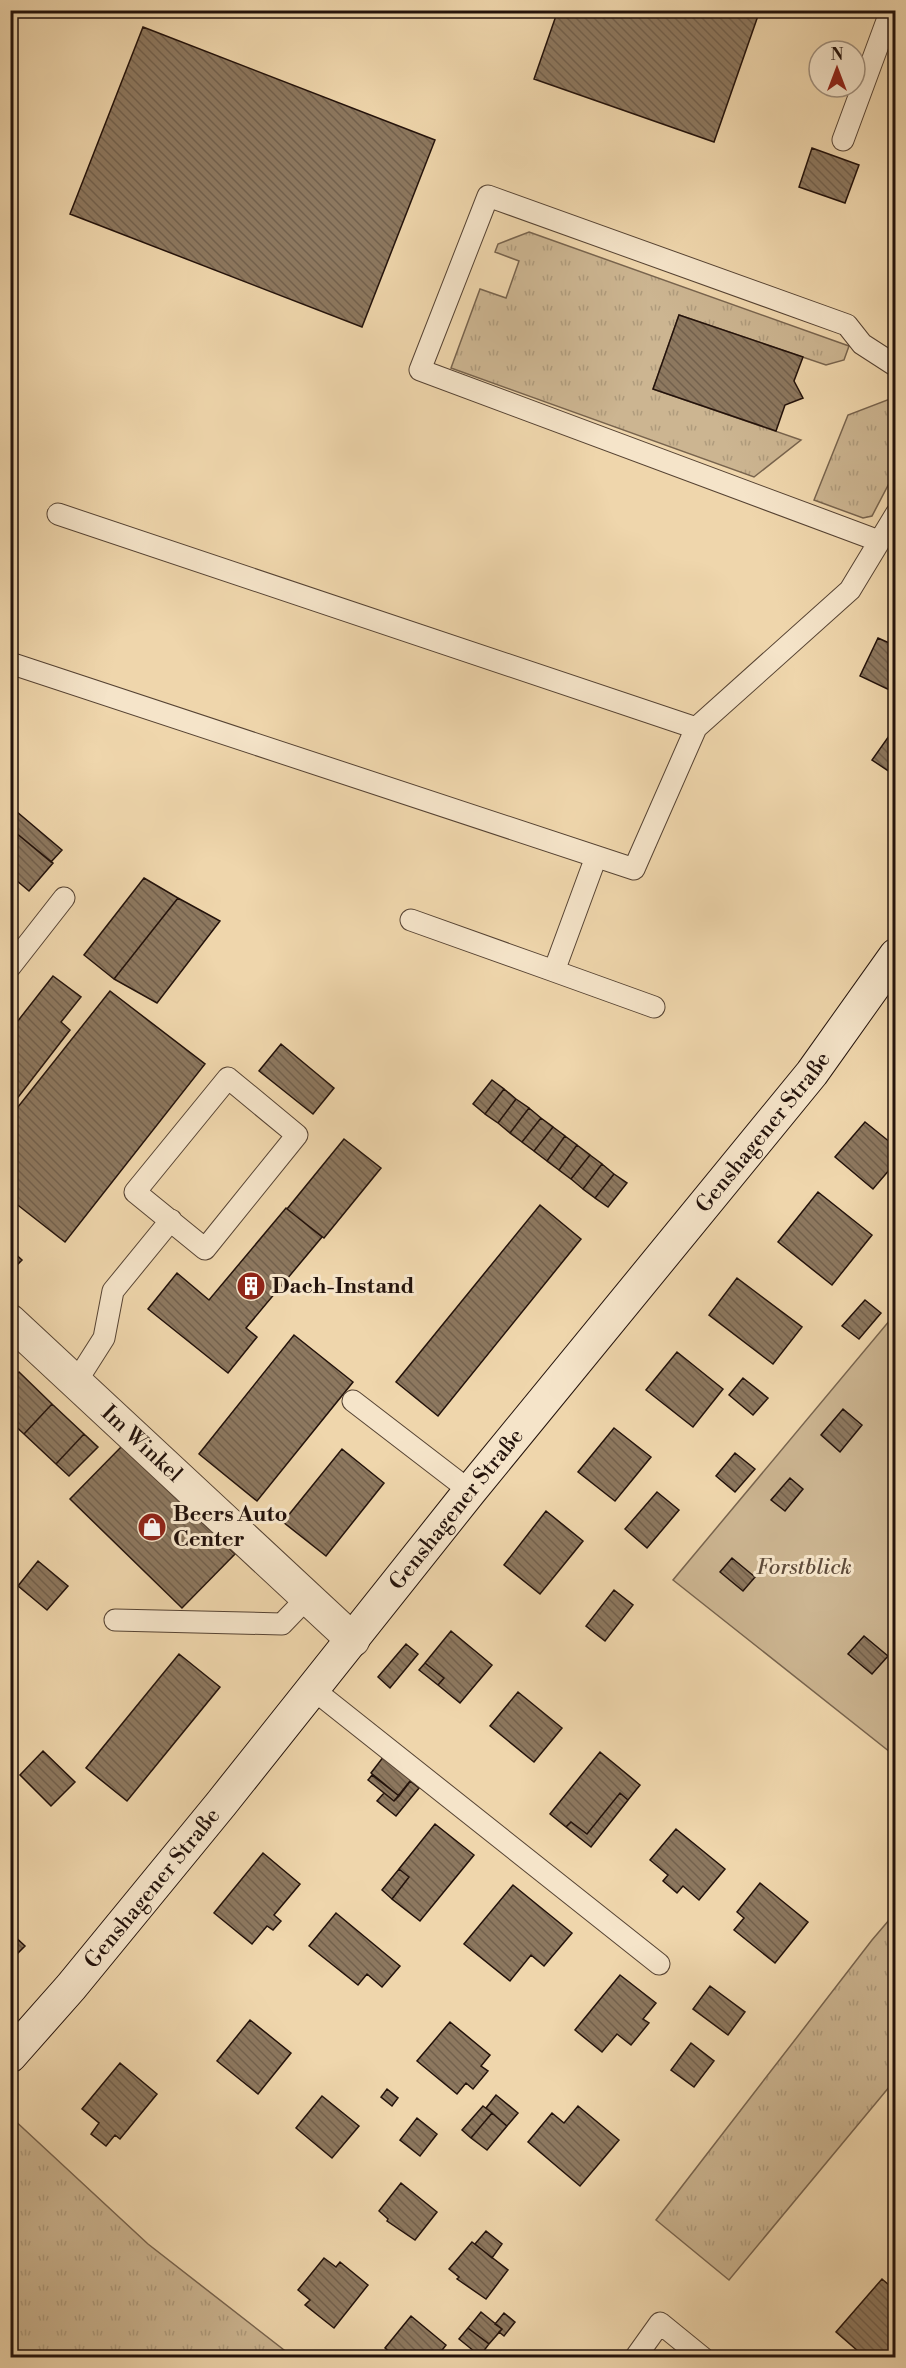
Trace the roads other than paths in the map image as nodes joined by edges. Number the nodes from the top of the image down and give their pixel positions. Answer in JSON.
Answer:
{"nodes":[{"id":1,"x":891,"y":10,"type":"edge"},
{"id":2,"x":843,"y":140,"type":"dead end"},
{"id":3,"x":896,"y":366,"type":"edge"},
{"id":4,"x":58,"y":514,"type":"dead end"},
{"id":5,"x":896,"y":514,"type":"edge"},
{"id":6,"x":879,"y":541,"type":"junction"},
{"id":7,"x":10,"y":663,"type":"edge"},
{"id":8,"x":696,"y":728,"type":"junction"},
{"id":9,"x":596,"y":857,"type":"junction"},
{"id":10,"x":64,"y":898,"type":"dead end"},
{"id":11,"x":411,"y":920,"type":"dead end"},
{"id":12,"x":896,"y":955,"type":"edge"},
{"id":13,"x":10,"y":967,"type":"edge"},
{"id":14,"x":554,"y":972,"type":"junction"},
{"id":15,"x":654,"y":1007,"type":"dead end"},
{"id":16,"x":171,"y":1220,"type":"junction"},
{"id":17,"x":10,"y":1321,"type":"edge"},
{"id":18,"x":76,"y":1382,"type":"junction"},
{"id":19,"x":352,"y":1401,"type":"dead end"},
{"id":20,"x":471,"y":1491,"type":"junction"},
{"id":21,"x":307,"y":1598,"type":"junction"},
{"id":22,"x":115,"y":1620,"type":"dead end"},
{"id":23,"x":353,"y":1640,"type":"junction"},
{"id":24,"x":314,"y":1690,"type":"junction"},
{"id":25,"x":659,"y":1964,"type":"dead end"},
{"id":26,"x":10,"y":2056,"type":"edge"},
{"id":27,"x":635,"y":2358,"type":"edge"},
{"id":28,"x":703,"y":2358,"type":"edge"}],
"edges":[{"from":1,"to":2,"type":"lane"},
{"from":3,"to":6,"type":"lane"},
{"from":4,"to":8,"type":"lane"},
{"from":5,"to":6,"type":"lane"},
{"from":6,"to":8,"type":"lane"},
{"from":7,"to":9,"type":"lane"},
{"from":8,"to":9,"type":"lane"},
{"from":9,"to":14,"type":"lane"},
{"from":10,"to":13,"type":"lane"},
{"from":11,"to":14,"type":"lane"},
{"from":12,"to":20,"type":"main road","name":"Genshagener Straße"},
{"from":14,"to":15,"type":"lane"},
{"from":16,"to":16,"type":"lane"},
{"from":16,"to":18,"type":"lane"},
{"from":17,"to":18,"type":"main road","name":"Im Winkel"},
{"from":18,"to":21,"type":"main road","name":"Im Winkel"},
{"from":19,"to":20,"type":"lane"},
{"from":20,"to":23,"type":"main road","name":"Genshagener Straße"},
{"from":21,"to":22,"type":"lane"},
{"from":21,"to":23,"type":"main road","name":"Im Winkel"},
{"from":23,"to":24,"type":"main road","name":"Genshagener Straße"},
{"from":24,"to":25,"type":"lane"},
{"from":24,"to":26,"type":"main road","name":"Genshagener Straße"},
{"from":27,"to":28,"type":"lane"}]}
